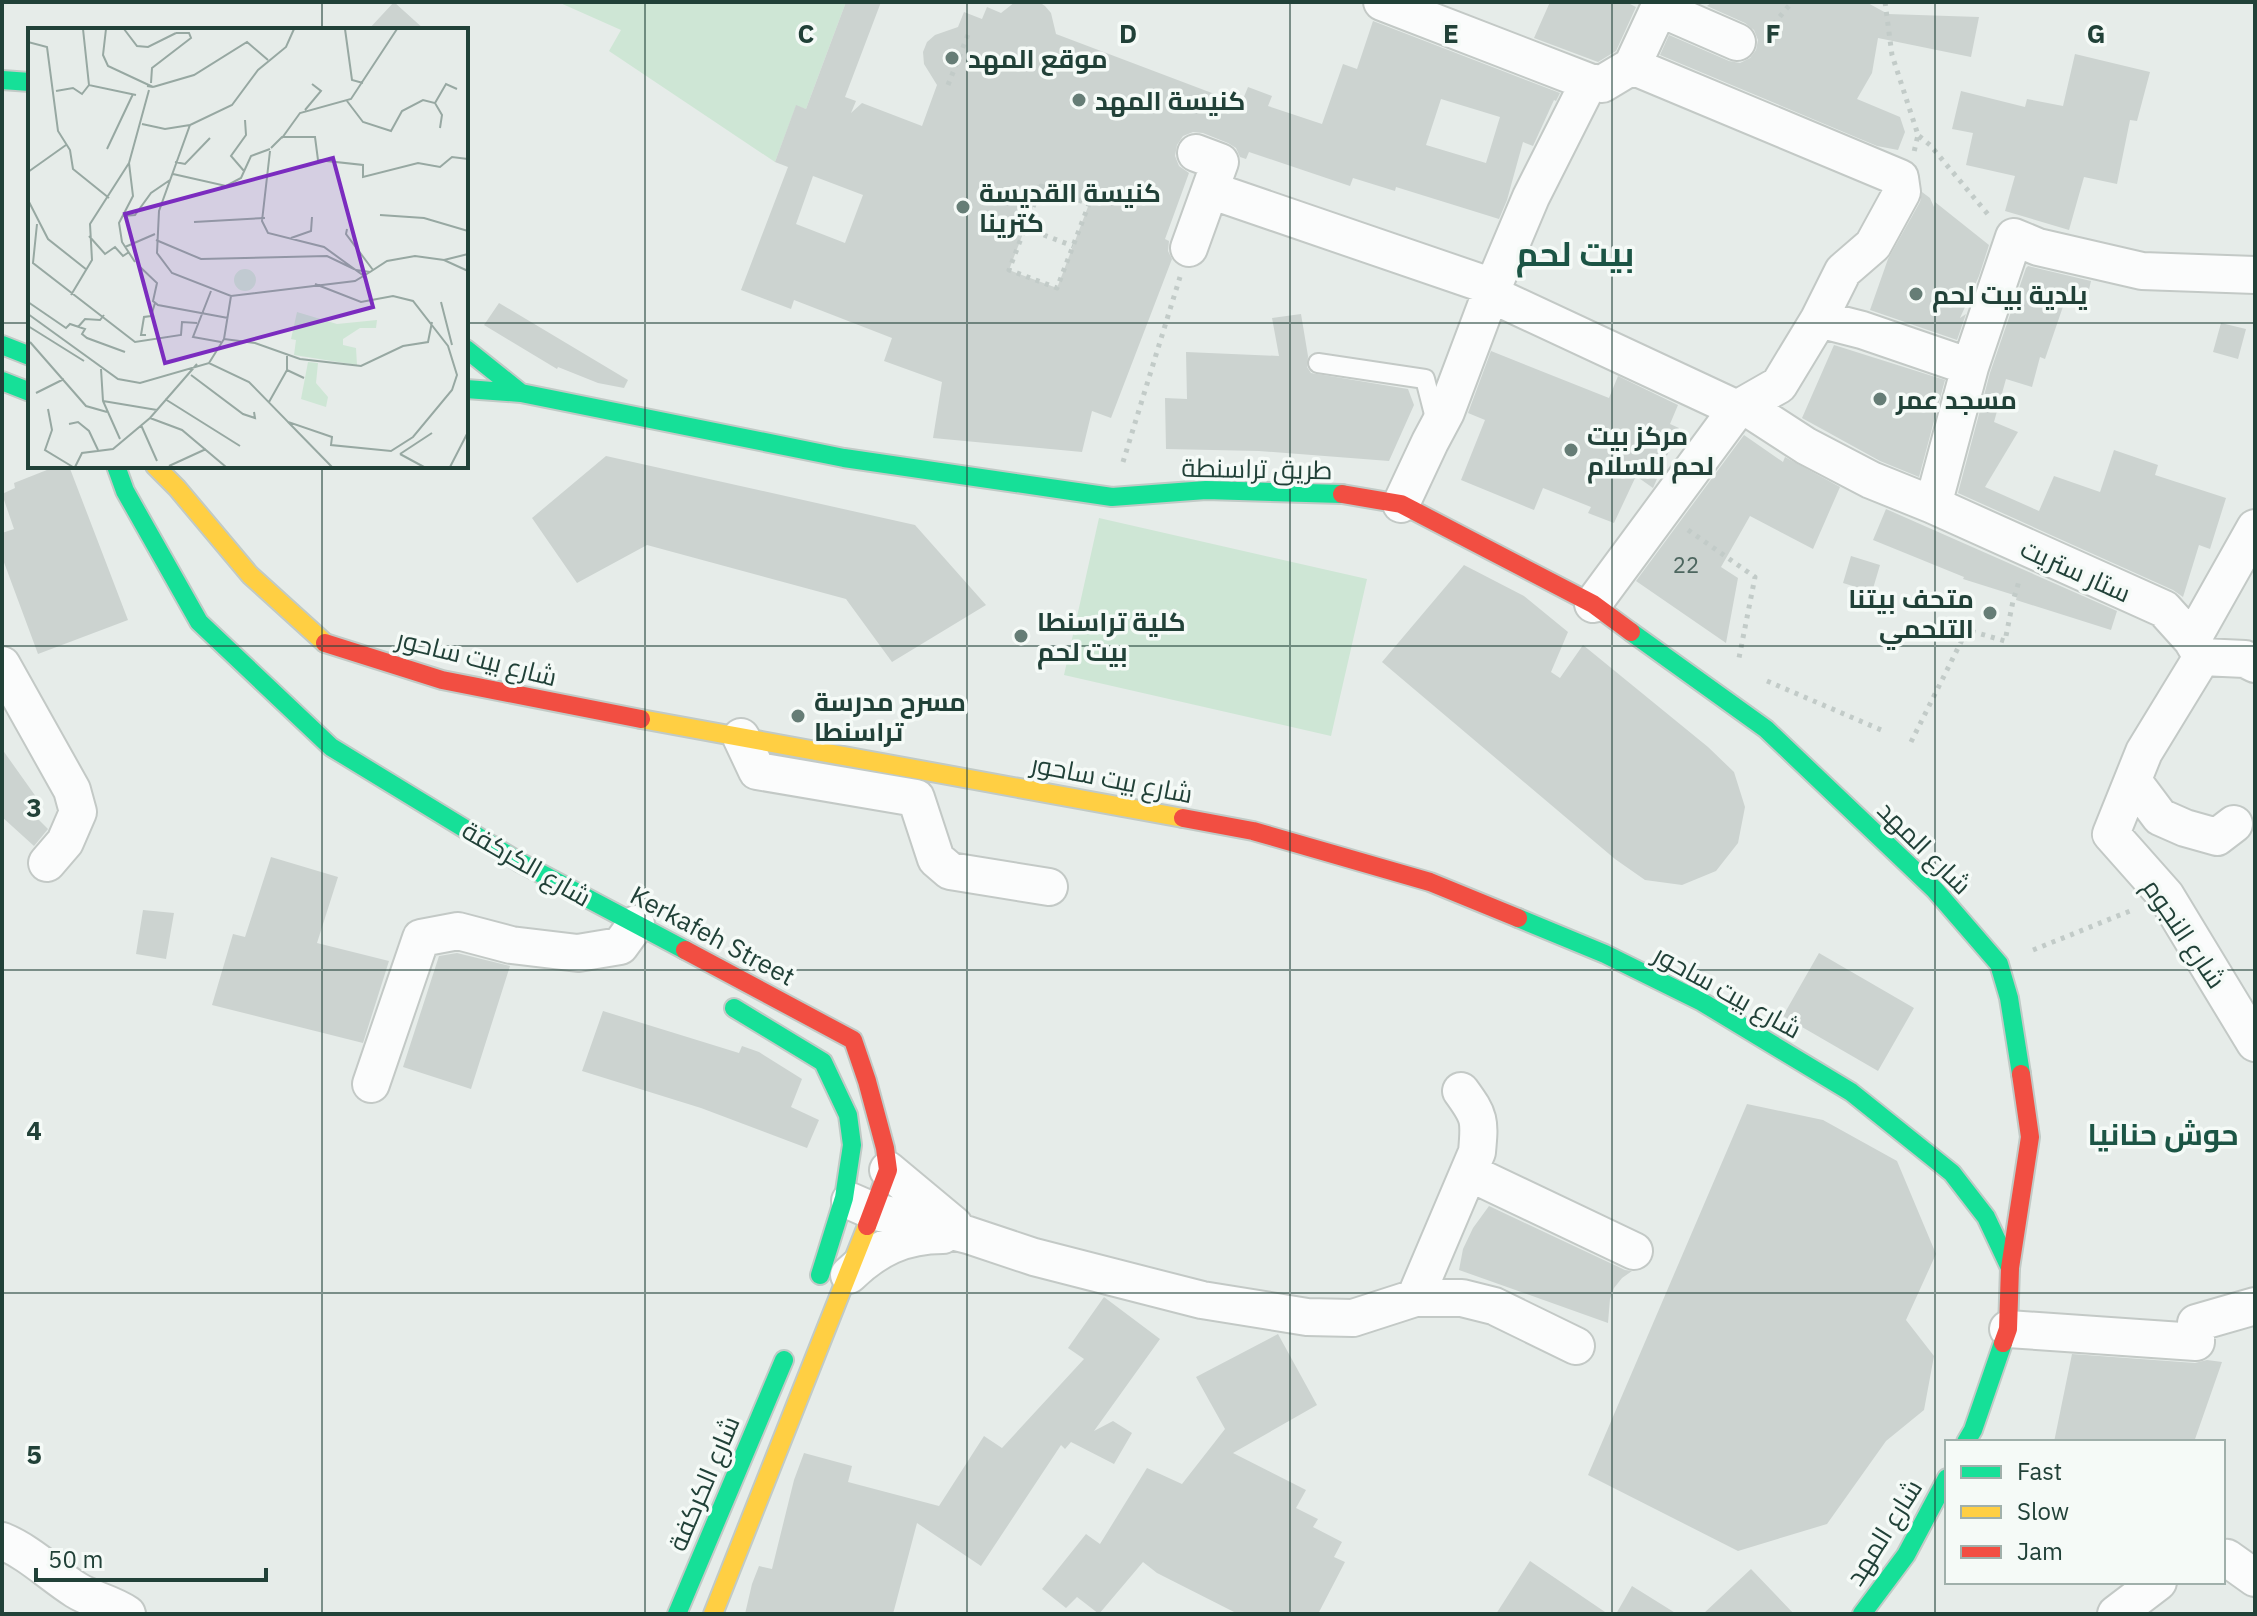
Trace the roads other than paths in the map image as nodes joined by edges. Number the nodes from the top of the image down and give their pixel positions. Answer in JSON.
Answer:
{"nodes":[{"id":1,"x":1382,"y":2,"type":"edge"},
{"id":2,"x":1662,"y":5,"type":"edge"},
{"id":3,"x":1751,"y":39,"type":"road end"},
{"id":4,"x":1632,"y":66,"type":"junction"},
{"id":5,"x":2,"y":80,"type":"edge"},
{"id":6,"x":28,"y":82,"type":"edge"},
{"id":7,"x":1589,"y":82,"type":"junction"},
{"id":8,"x":1196,"y":153,"type":"dead end"},
{"id":9,"x":1210,"y":190,"type":"junction"},
{"id":10,"x":1187,"y":229,"type":"road end"},
{"id":11,"x":2255,"y":275,"type":"edge"},
{"id":12,"x":1493,"y":287,"type":"junction"},
{"id":13,"x":1819,"y":319,"type":"junction"},
{"id":14,"x":2,"y":345,"type":"edge"},
{"id":15,"x":468,"y":351,"type":"edge"},
{"id":16,"x":28,"y":355,"type":"edge"},
{"id":17,"x":1318,"y":363,"type":"dead end"},
{"id":18,"x":1970,"y":367,"type":"junction"},
{"id":19,"x":2,"y":381,"type":"edge"},
{"id":20,"x":468,"y":389,"type":"edge"},
{"id":21,"x":28,"y":391,"type":"edge"},
{"id":22,"x":521,"y":393,"type":"junction"},
{"id":23,"x":1737,"y":409,"type":"junction"},
{"id":24,"x":1437,"y":427,"type":"junction"},
{"id":25,"x":117,"y":468,"type":"edge"},
{"id":26,"x":157,"y":468,"type":"edge"},
{"id":27,"x":1401,"y":504,"type":"junction"},
{"id":28,"x":1933,"y":505,"type":"junction"},
{"id":29,"x":2255,"y":528,"type":"edge"},
{"id":30,"x":1593,"y":604,"type":"junction"},
{"id":31,"x":2197,"y":648,"type":"junction"},
{"id":32,"x":2255,"y":664,"type":"edge"},
{"id":33,"x":2,"y":665,"type":"edge"},
{"id":34,"x":741,"y":737,"type":"junction"},
{"id":35,"x":2133,"y":781,"type":"junction"},
{"id":36,"x":2234,"y":824,"type":"dead end"},
{"id":37,"x":47,"y":863,"type":"dead end"},
{"id":38,"x":1049,"y":887,"type":"dead end"},
{"id":39,"x":621,"y":939,"type":"junction"},
{"id":40,"x":715,"y":998,"type":"dead end"},
{"id":41,"x":2255,"y":1043,"type":"edge"},
{"id":42,"x":371,"y":1084,"type":"dead end"},
{"id":43,"x":1461,"y":1091,"type":"dead end"},
{"id":44,"x":888,"y":1170,"type":"junction"},
{"id":45,"x":1470,"y":1173,"type":"junction"},
{"id":46,"x":858,"y":1205,"type":"junction"},
{"id":47,"x":968,"y":1235,"type":"junction"},
{"id":48,"x":1634,"y":1251,"type":"dead end"},
{"id":49,"x":2010,"y":1268,"type":"junction"},
{"id":50,"x":849,"y":1275,"type":"junction"},
{"id":51,"x":811,"y":1295,"type":"dead end"},
{"id":52,"x":1415,"y":1298,"type":"junction"},
{"id":53,"x":2255,"y":1306,"type":"edge"},
{"id":54,"x":2008,"y":1329,"type":"junction"},
{"id":55,"x":790,"y":1346,"type":"dead end"},
{"id":56,"x":1576,"y":1346,"type":"dead end"},
{"id":57,"x":1967,"y":1440,"type":"edge"},
{"id":58,"x":1945,"y":1482,"type":"edge"},
{"id":59,"x":2,"y":1541,"type":"edge"},
{"id":60,"x":2225,"y":1559,"type":"edge"},
{"id":61,"x":2255,"y":1578,"type":"edge"},
{"id":62,"x":2155,"y":1584,"type":"edge"},
{"id":63,"x":127,"y":1614,"type":"edge"},
{"id":64,"x":677,"y":1614,"type":"edge"},
{"id":65,"x":713,"y":1614,"type":"edge"},
{"id":66,"x":1862,"y":1614,"type":"edge"},
{"id":67,"x":2116,"y":1614,"type":"edge"}],
"edges":[{"from":1,"to":7,"type":"street"},
{"from":2,"to":3,"type":"street"},
{"from":2,"to":4,"type":"street"},
{"from":4,"to":7,"type":"street"},
{"from":4,"to":13,"type":"street"},
{"from":5,"to":6,"type":"street"},
{"from":7,"to":12,"type":"street"},
{"from":8,"to":9,"type":"street"},
{"from":9,"to":10,"type":"street"},
{"from":9,"to":12,"type":"street","name":"ستار ستريت"},
{"from":11,"to":18,"type":"street"},
{"from":12,"to":23,"type":"street","name":"ستار ستريت"},
{"from":12,"to":24,"type":"street"},
{"from":13,"to":18,"type":"street"},
{"from":13,"to":23,"type":"street"},
{"from":14,"to":16,"type":"street"},
{"from":15,"to":22,"type":"street"},
{"from":17,"to":24,"type":"lane"},
{"from":18,"to":28,"type":"street"},
{"from":19,"to":21,"type":"street"},
{"from":20,"to":22,"type":"street","name":"طريق تراسنطة"},
{"from":22,"to":27,"type":"street","name":"طريق تراسنطة"},
{"from":23,"to":28,"type":"street","name":"ستار ستريت"},
{"from":23,"to":30,"type":"street"},
{"from":24,"to":27,"type":"street"},
{"from":25,"to":39,"type":"street","name":"Kerkafeh Street"},
{"from":26,"to":34,"type":"street","name":"شارع بيت ساحور"},
{"from":27,"to":30,"type":"street","name":"شارع المهد"},
{"from":28,"to":31,"type":"street","name":"ستار ستريت"},
{"from":29,"to":31,"type":"street","name":"شارع النجوم"},
{"from":30,"to":49,"type":"street","name":"شارع المهد"},
{"from":31,"to":32,"type":"street"},
{"from":31,"to":35,"type":"street","name":"شارع النجوم"},
{"from":33,"to":37,"type":"street"},
{"from":34,"to":38,"type":"street"},
{"from":34,"to":49,"type":"street","name":"شارع بيت ساحور"},
{"from":35,"to":36,"type":"street"},
{"from":35,"to":41,"type":"street","name":"شارع النجوم"},
{"from":39,"to":42,"type":"street"},
{"from":39,"to":44,"type":"street","name":"Kerkafeh Street"},
{"from":40,"to":46,"type":"street"},
{"from":43,"to":45,"type":"street"},
{"from":44,"to":46,"type":"street"},
{"from":44,"to":47,"type":"street"},
{"from":45,"to":48,"type":"street"},
{"from":45,"to":52,"type":"street"},
{"from":46,"to":47,"type":"street"},
{"from":46,"to":50,"type":"street"},
{"from":46,"to":51,"type":"street"},
{"from":47,"to":50,"type":"street"},
{"from":47,"to":52,"type":"street"},
{"from":49,"to":54,"type":"street","name":"شارع المهد"},
{"from":50,"to":65,"type":"street"},
{"from":52,"to":56,"type":"street"},
{"from":53,"to":54,"type":"street"},
{"from":54,"to":57,"type":"street","name":"شارع المهد"},
{"from":55,"to":64,"type":"street","name":"شارع الكركفة"},
{"from":58,"to":66,"type":"street","name":"شارع المهد"},
{"from":59,"to":63,"type":"street"},
{"from":60,"to":61,"type":"street"},
{"from":62,"to":67,"type":"street"}]}
